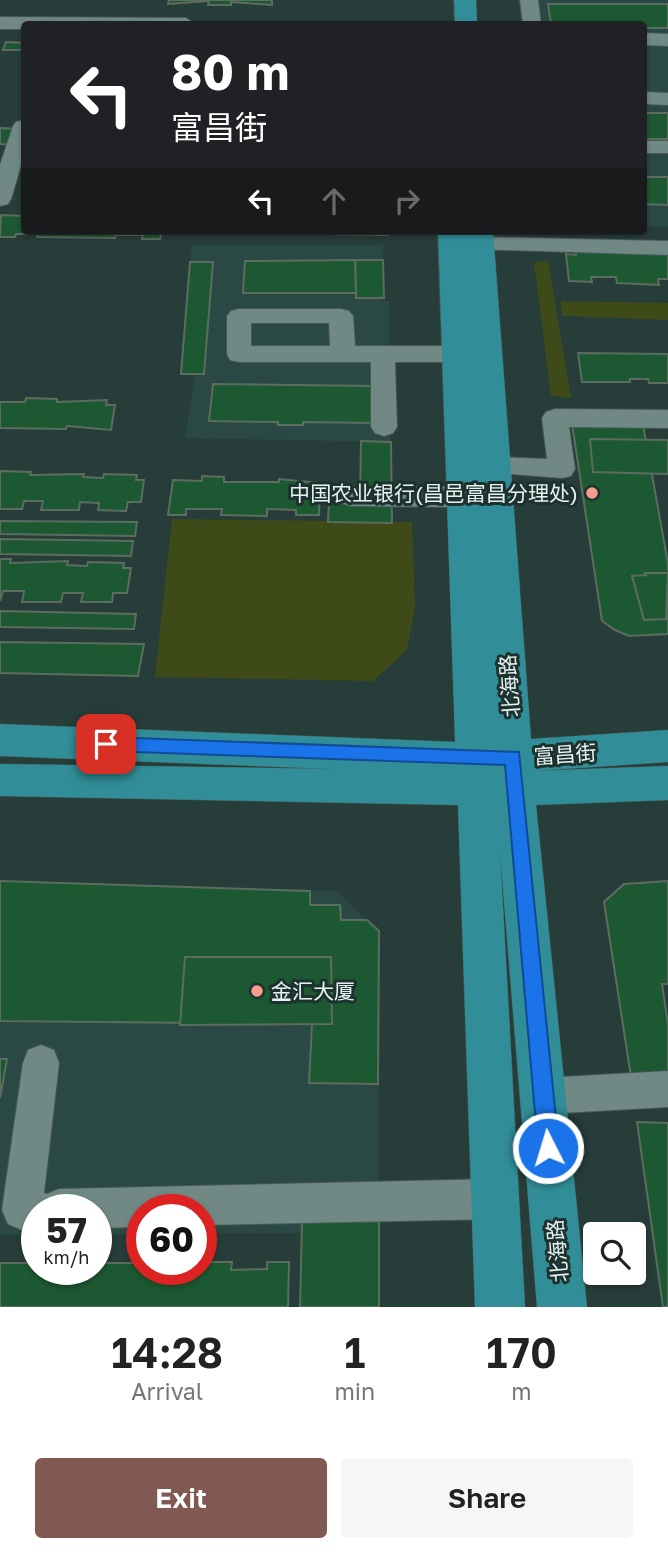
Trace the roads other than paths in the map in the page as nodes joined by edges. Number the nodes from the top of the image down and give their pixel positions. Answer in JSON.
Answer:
{"nodes":[{"id":1,"x":464,"y":0,"type":"edge"},
{"id":2,"x":529,"y":0,"type":"edge"},
{"id":3,"x":466,"y":21,"type":"edge"},
{"id":4,"x":532,"y":21,"type":"edge"},
{"id":5,"x":0,"y":23,"type":"edge"},
{"id":6,"x":21,"y":23,"type":"edge"},
{"id":7,"x":647,"y":39,"type":"edge"},
{"id":8,"x":668,"y":40,"type":"edge"},
{"id":9,"x":647,"y":98,"type":"edge"},
{"id":10,"x":668,"y":99,"type":"edge"},
{"id":11,"x":21,"y":133,"type":"edge"},
{"id":12,"x":0,"y":199,"type":"edge"},
{"id":13,"x":471,"y":235,"type":"edge"},
{"id":14,"x":668,"y":248,"type":"edge"},
{"id":15,"x":343,"y":354,"type":"dead end"},
{"id":16,"x":383,"y":354,"type":"junction"},
{"id":17,"x":458,"y":354,"type":"junction"},
{"id":18,"x":668,"y":419,"type":"edge"},
{"id":19,"x":384,"y":427,"type":"dead end"},
{"id":20,"x":494,"y":466,"type":"junction"},
{"id":21,"x":351,"y":496,"type":"dead end"},
{"id":22,"x":464,"y":497,"type":"junction"},
{"id":23,"x":0,"y":740,"type":"edge"},
{"id":24,"x":668,"y":746,"type":"edge"},
{"id":25,"x":496,"y":773,"type":"junction"},
{"id":26,"x":0,"y":780,"type":"edge"},
{"id":27,"x":668,"y":783,"type":"edge"},
{"id":28,"x":41,"y":1063,"type":"dead end"},
{"id":29,"x":668,"y":1089,"type":"edge"},
{"id":30,"x":544,"y":1096,"type":"junction"},
{"id":31,"x":24,"y":1194,"type":"edge"},
{"id":32,"x":495,"y":1199,"type":"junction"},
{"id":33,"x":112,"y":1208,"type":"edge"},
{"id":34,"x":500,"y":1307,"type":"edge"},
{"id":35,"x":562,"y":1307,"type":"edge"}],
"edges":[{"from":1,"to":3,"type":"main road"},
{"from":2,"to":4,"type":"street"},
{"from":5,"to":6,"type":"street"},
{"from":7,"to":8,"type":"street"},
{"from":9,"to":10,"type":"street"},
{"from":11,"to":12,"type":"street"},
{"from":13,"to":14,"type":"street"},
{"from":13,"to":17,"type":"main road","name":"北海路"},
{"from":13,"to":20,"type":"main road","name":"北海路"},
{"from":15,"to":16,"type":"street"},
{"from":16,"to":17,"type":"street"},
{"from":16,"to":19,"type":"street"},
{"from":17,"to":22,"type":"main road","name":"北海路"},
{"from":18,"to":20,"type":"street"},
{"from":20,"to":25,"type":"main road","name":"北海路"},
{"from":21,"to":22,"type":"street"},
{"from":22,"to":25,"type":"main road","name":"北海路"},
{"from":23,"to":25,"type":"main road","name":"富昌街"},
{"from":24,"to":25,"type":"main road","name":"富昌街"},
{"from":25,"to":26,"type":"main road","name":"富昌街"},
{"from":25,"to":27,"type":"main road","name":"富昌街"},
{"from":25,"to":30,"type":"main road","name":"北海路"},
{"from":25,"to":32,"type":"main road","name":"北海路"},
{"from":28,"to":31,"type":"street"},
{"from":29,"to":30,"type":"street"},
{"from":30,"to":35,"type":"main road","name":"北海路"},
{"from":32,"to":33,"type":"street"},
{"from":32,"to":34,"type":"main road","name":"北海路"}]}
